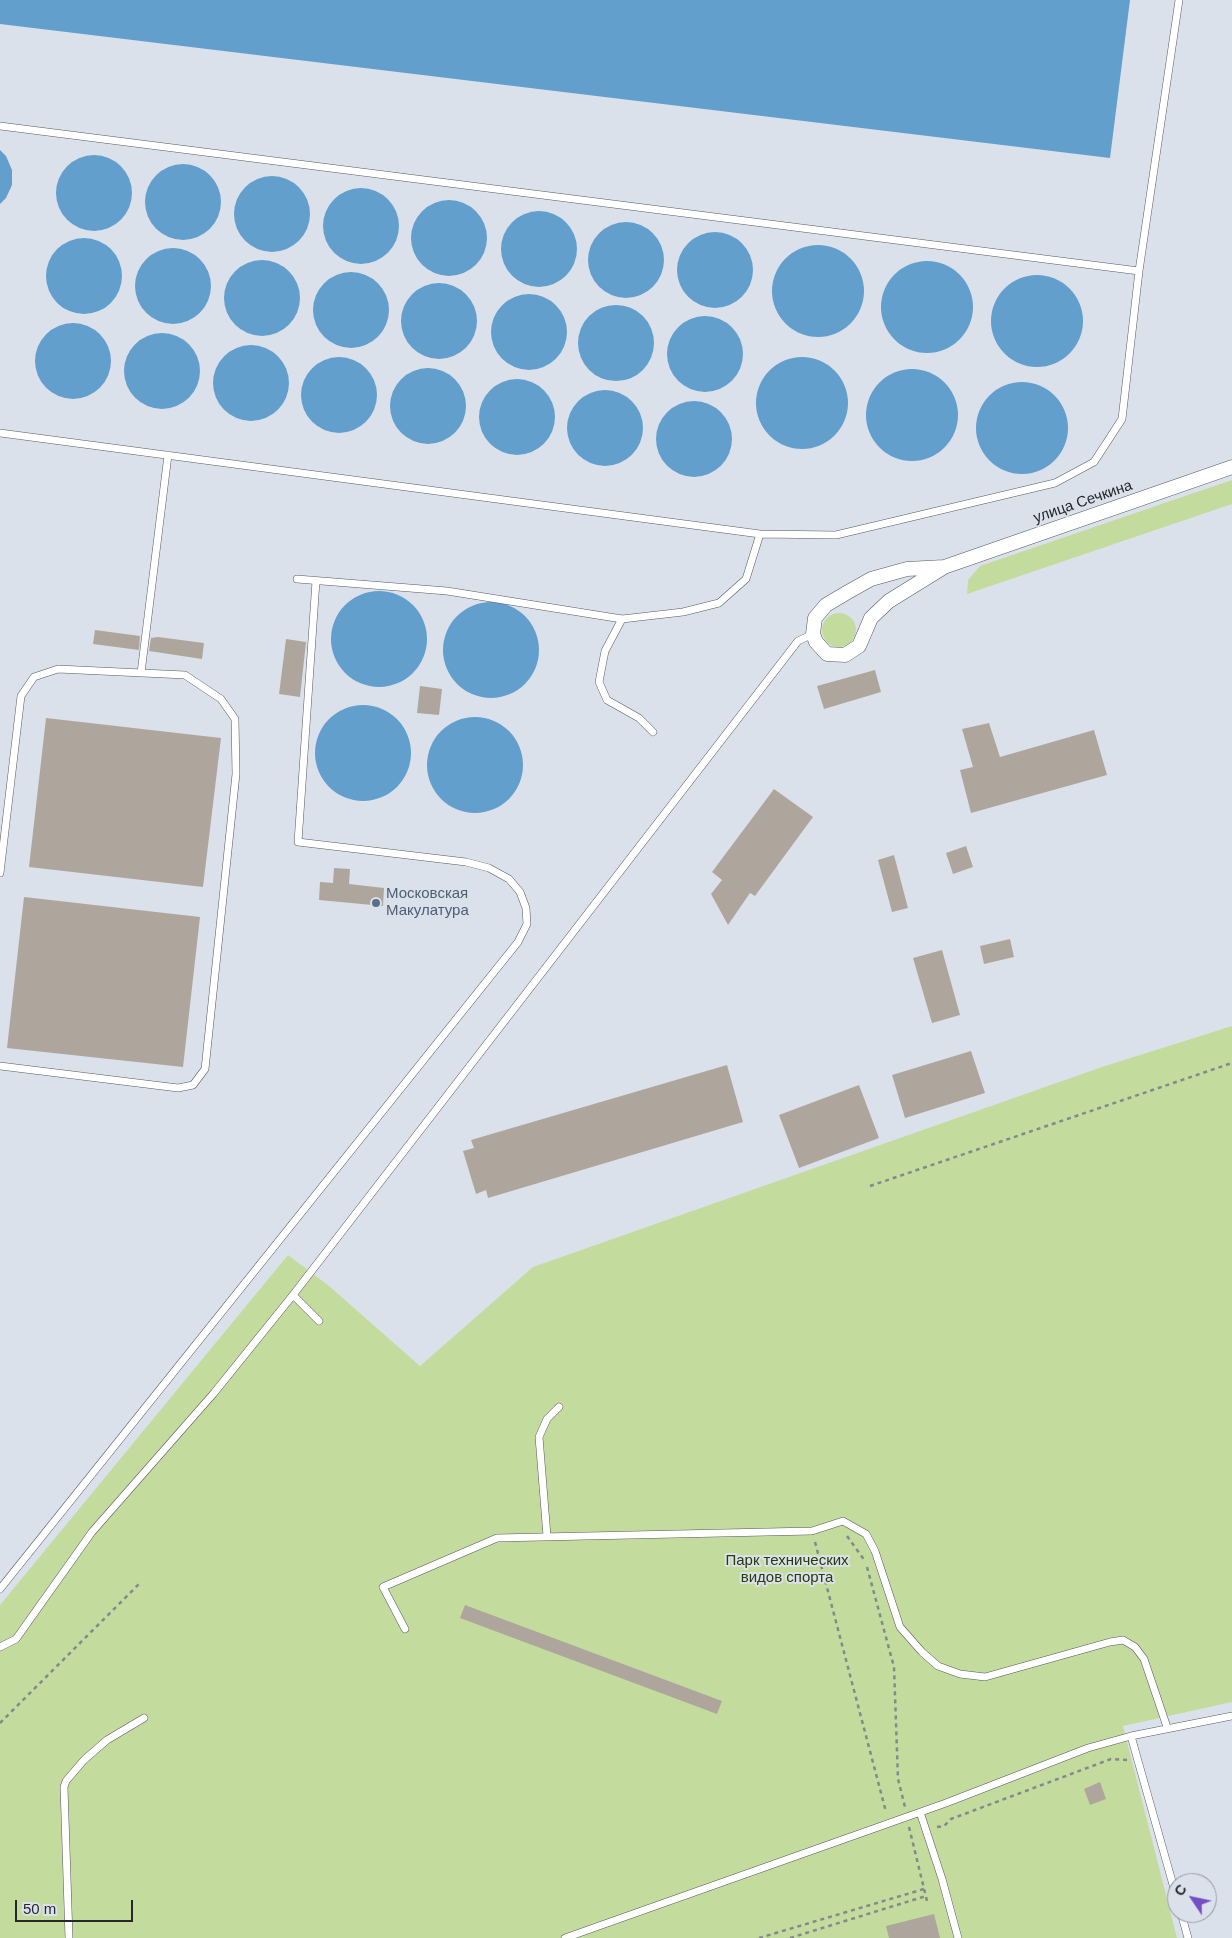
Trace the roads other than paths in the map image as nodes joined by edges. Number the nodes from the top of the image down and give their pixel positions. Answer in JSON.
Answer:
{"nodes":[{"id":1,"x":1179,"y":0,"type":"edge"},
{"id":2,"x":0,"y":126,"type":"edge"},
{"id":3,"x":1139,"y":271,"type":"junction"},
{"id":4,"x":0,"y":433,"type":"edge"},
{"id":5,"x":168,"y":455,"type":"junction"},
{"id":6,"x":1232,"y":467,"type":"edge"},
{"id":7,"x":760,"y":534,"type":"junction"},
{"id":8,"x":944,"y":567,"type":"junction"},
{"id":9,"x":297,"y":579,"type":"dead end"},
{"id":10,"x":316,"y":581,"type":"junction"},
{"id":11,"x":622,"y":619,"type":"junction"},
{"id":12,"x":813,"y":634,"type":"junction"},
{"id":13,"x":141,"y":673,"type":"junction"},
{"id":14,"x":653,"y":732,"type":"dead end"},
{"id":15,"x":0,"y":873,"type":"edge"},
{"id":16,"x":0,"y":1066,"type":"edge"},
{"id":17,"x":293,"y":1295,"type":"junction"},
{"id":18,"x":320,"y":1321,"type":"dead end"},
{"id":19,"x":559,"y":1408,"type":"dead end"},
{"id":20,"x":547,"y":1536,"type":"junction"},
{"id":21,"x":0,"y":1589,"type":"edge"},
{"id":22,"x":405,"y":1629,"type":"dead end"},
{"id":23,"x":0,"y":1647,"type":"edge"},
{"id":24,"x":1232,"y":1716,"type":"edge"},
{"id":25,"x":144,"y":1718,"type":"dead end"},
{"id":26,"x":1167,"y":1727,"type":"junction"},
{"id":27,"x":1131,"y":1736,"type":"junction"},
{"id":28,"x":920,"y":1812,"type":"junction"},
{"id":29,"x":1170,"y":1873,"type":"edge"},
{"id":30,"x":1184,"y":1923,"type":"edge"},
{"id":31,"x":69,"y":1938,"type":"edge"},
{"id":32,"x":566,"y":1938,"type":"edge"},
{"id":33,"x":958,"y":1938,"type":"edge"},
{"id":34,"x":1188,"y":1938,"type":"edge"}],
"edges":[{"from":1,"to":3,"type":"lane"},
{"from":2,"to":3,"type":"lane"},
{"from":3,"to":7,"type":"lane"},
{"from":4,"to":5,"type":"lane"},
{"from":5,"to":7,"type":"lane"},
{"from":5,"to":13,"type":"lane"},
{"from":6,"to":8,"type":"street","name":"улица Сечкина"},
{"from":7,"to":11,"type":"lane"},
{"from":8,"to":12,"type":"street","name":"улица Сечкина"},
{"from":8,"to":12,"type":"street","name":"улица Сечкина"},
{"from":9,"to":10,"type":"lane"},
{"from":10,"to":11,"type":"lane"},
{"from":10,"to":21,"type":"lane"},
{"from":11,"to":14,"type":"lane"},
{"from":12,"to":17,"type":"lane"},
{"from":13,"to":15,"type":"lane"},
{"from":13,"to":16,"type":"lane"},
{"from":17,"to":18,"type":"lane"},
{"from":17,"to":23,"type":"lane"},
{"from":19,"to":20,"type":"lane"},
{"from":20,"to":22,"type":"lane"},
{"from":20,"to":26,"type":"lane"},
{"from":24,"to":26,"type":"lane"},
{"from":25,"to":31,"type":"lane"},
{"from":26,"to":27,"type":"lane"},
{"from":27,"to":28,"type":"lane"},
{"from":27,"to":29,"type":"lane"},
{"from":28,"to":32,"type":"lane"},
{"from":28,"to":33,"type":"lane"},
{"from":30,"to":34,"type":"lane"}]}
